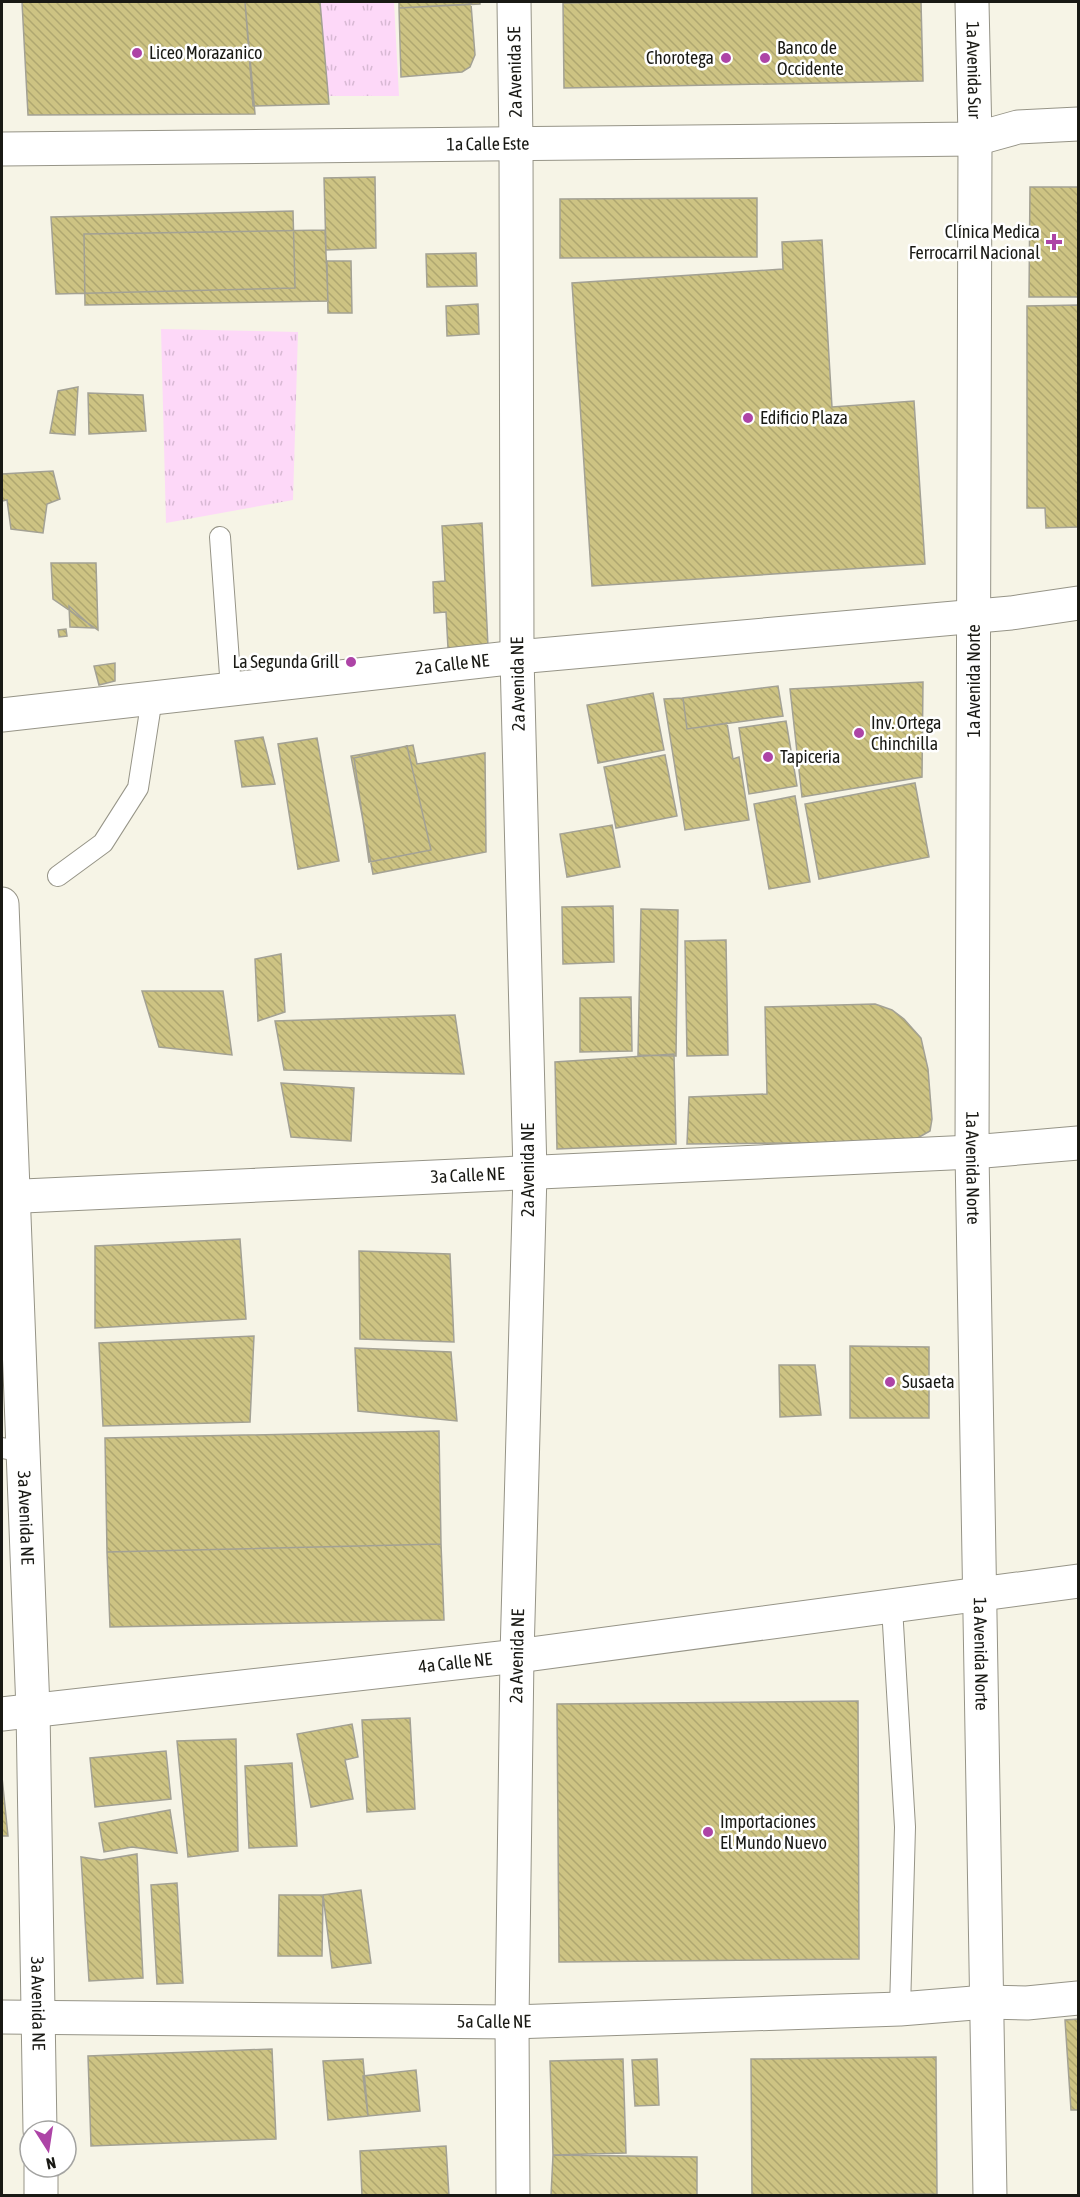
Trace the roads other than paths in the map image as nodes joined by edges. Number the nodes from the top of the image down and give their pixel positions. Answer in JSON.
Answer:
{"nodes":[{"id":1,"x":514,"y":2,"type":"edge"},
{"id":2,"x":972,"y":2,"type":"edge"},
{"id":3,"x":1078,"y":124,"type":"edge"},
{"id":4,"x":975,"y":139,"type":"junction"},
{"id":5,"x":516,"y":144,"type":"junction"},
{"id":6,"x":2,"y":149,"type":"edge"},
{"id":7,"x":220,"y":537,"type":"dead end"},
{"id":8,"x":1078,"y":603,"type":"edge"},
{"id":9,"x":974,"y":615,"type":"junction"},
{"id":10,"x":517,"y":657,"type":"junction"},
{"id":11,"x":231,"y":689,"type":"junction"},
{"id":12,"x":152,"y":698,"type":"junction"},
{"id":13,"x":2,"y":715,"type":"edge"},
{"id":14,"x":58,"y":876,"type":"dead end"},
{"id":15,"x":2,"y":904,"type":"edge"},
{"id":16,"x":1078,"y":1143,"type":"edge"},
{"id":17,"x":972,"y":1152,"type":"junction"},
{"id":18,"x":530,"y":1173,"type":"junction"},
{"id":19,"x":8,"y":1197,"type":"edge"},
{"id":20,"x":13,"y":1450,"type":"edge"},
{"id":21,"x":1078,"y":1581,"type":"edge"},
{"id":22,"x":980,"y":1594,"type":"junction"},
{"id":23,"x":892,"y":1607,"type":"junction"},
{"id":24,"x":517,"y":1656,"type":"junction"},
{"id":25,"x":17,"y":1712,"type":"edge"},
{"id":26,"x":1078,"y":1998,"type":"edge"},
{"id":27,"x":986,"y":2002,"type":"junction"},
{"id":28,"x":900,"y":2008,"type":"junction"},
{"id":29,"x":2,"y":2017,"type":"edge"},
{"id":30,"x":38,"y":2018,"type":"junction"},
{"id":31,"x":512,"y":2022,"type":"junction"},
{"id":32,"x":40,"y":2119,"type":"edge"},
{"id":33,"x":41,"y":2179,"type":"edge"},
{"id":34,"x":41,"y":2196,"type":"edge"},
{"id":35,"x":513,"y":2196,"type":"edge"},
{"id":36,"x":990,"y":2196,"type":"edge"}],
"edges":[{"from":1,"to":5,"type":"street","name":"2a Avenida SE"},
{"from":2,"to":4,"type":"street","name":"1a Avenida Sur"},
{"from":3,"to":4,"type":"street","name":"1a Calle Este"},
{"from":4,"to":5,"type":"street","name":"1a Calle Este"},
{"from":4,"to":9,"type":"street","name":"1a Avenida Norte"},
{"from":5,"to":6,"type":"street","name":"1a Calle Este"},
{"from":5,"to":10,"type":"street","name":"2a Avenida NE"},
{"from":7,"to":11,"type":"lane"},
{"from":8,"to":9,"type":"street","name":"2a Calle NE"},
{"from":9,"to":10,"type":"street","name":"2a Calle NE"},
{"from":9,"to":17,"type":"street","name":"1a Avenida Norte"},
{"from":10,"to":11,"type":"street","name":"2a Calle NE"},
{"from":10,"to":18,"type":"street","name":"2a Avenida NE"},
{"from":11,"to":12,"type":"street","name":"2a Calle NE"},
{"from":12,"to":13,"type":"street","name":"2a Calle NE"},
{"from":12,"to":14,"type":"lane"},
{"from":15,"to":19,"type":"street","name":"3a Avenida NE"},
{"from":16,"to":17,"type":"street","name":"3a Calle NE"},
{"from":17,"to":18,"type":"street","name":"3a Calle NE"},
{"from":17,"to":22,"type":"street","name":"1a Avenida Norte"},
{"from":18,"to":19,"type":"street","name":"3a Calle NE"},
{"from":18,"to":24,"type":"street","name":"2a Avenida NE"},
{"from":19,"to":20,"type":"street","name":"3a Avenida NE"},
{"from":20,"to":25,"type":"street","name":"3a Avenida NE"},
{"from":21,"to":22,"type":"street","name":"4a Calle NE"},
{"from":22,"to":23,"type":"street","name":"4a Calle NE"},
{"from":22,"to":27,"type":"street","name":"1a Avenida Norte"},
{"from":23,"to":24,"type":"street","name":"4a Calle NE"},
{"from":23,"to":28,"type":"lane"},
{"from":24,"to":25,"type":"street","name":"4a Calle NE"},
{"from":24,"to":31,"type":"street","name":"2a Avenida NE"},
{"from":25,"to":30,"type":"street","name":"3a Avenida NE"},
{"from":26,"to":27,"type":"street","name":"5a Calle NE"},
{"from":27,"to":28,"type":"street","name":"5a Calle NE"},
{"from":27,"to":36,"type":"street","name":"1a Avenida Norte"},
{"from":28,"to":31,"type":"street","name":"5a Calle NE"},
{"from":29,"to":30,"type":"street","name":"5a Calle NE"},
{"from":30,"to":31,"type":"street","name":"5a Calle NE"},
{"from":30,"to":32,"type":"street","name":"3a Avenida NE"},
{"from":31,"to":35,"type":"street","name":"2a Avenida NE"},
{"from":33,"to":34,"type":"street"}]}
